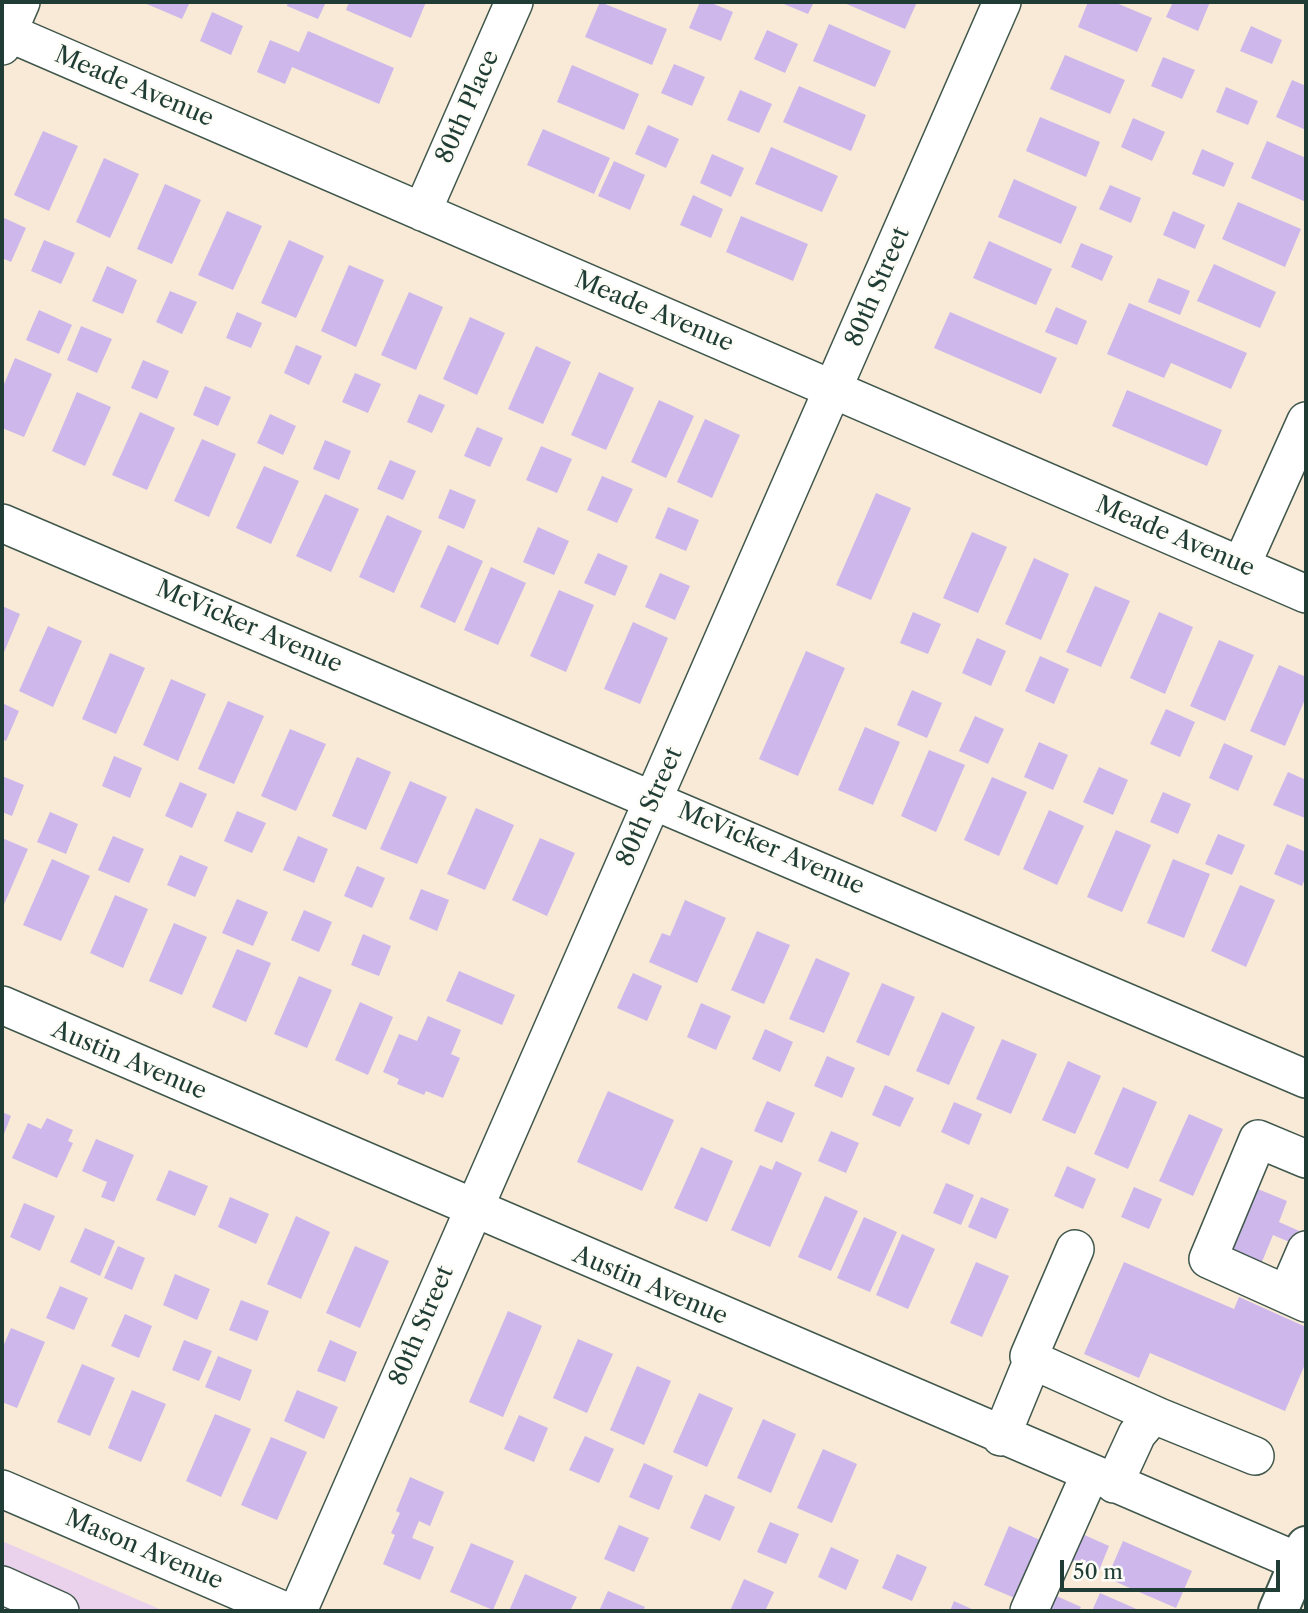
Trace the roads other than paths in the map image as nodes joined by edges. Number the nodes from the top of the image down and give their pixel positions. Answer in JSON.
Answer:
{"nodes":[{"id":1,"x":514,"y":2,"type":"edge"},
{"id":2,"x":1002,"y":2,"type":"edge"},
{"id":3,"x":8,"y":28,"type":"edge"},
{"id":4,"x":422,"y":212,"type":"junction"},
{"id":5,"x":834,"y":388,"type":"junction"},
{"id":6,"x":1306,"y":421,"type":"edge"},
{"id":7,"x":2,"y":523,"type":"edge"},
{"id":8,"x":1241,"y":566,"type":"junction"},
{"id":9,"x":1306,"y":594,"type":"edge"},
{"id":10,"x":654,"y":799,"type":"junction"},
{"id":11,"x":2,"y":1005,"type":"edge"},
{"id":12,"x":1306,"y":1079,"type":"edge"},
{"id":13,"x":1306,"y":1159,"type":"edge"},
{"id":14,"x":472,"y":1210,"type":"junction"},
{"id":15,"x":1076,"y":1249,"type":"dead end"},
{"id":16,"x":1306,"y":1250,"type":"edge"},
{"id":17,"x":1296,"y":1298,"type":"edge"},
{"id":18,"x":1033,"y":1359,"type":"junction"},
{"id":19,"x":1159,"y":1417,"type":"junction"},
{"id":20,"x":1001,"y":1437,"type":"junction"},
{"id":21,"x":1255,"y":1456,"type":"dead end"},
{"id":22,"x":1102,"y":1479,"type":"junction"},
{"id":23,"x":2,"y":1489,"type":"edge"},
{"id":24,"x":1303,"y":1554,"type":"edge"},
{"id":25,"x":2,"y":1585,"type":"edge"},
{"id":26,"x":60,"y":1611,"type":"edge"},
{"id":27,"x":285,"y":1611,"type":"edge"},
{"id":28,"x":298,"y":1611,"type":"edge"},
{"id":29,"x":1030,"y":1611,"type":"edge"},
{"id":30,"x":1278,"y":1611,"type":"edge"}],
"edges":[{"from":1,"to":4,"type":"street","name":"80th Place"},
{"from":2,"to":5,"type":"street","name":"80th Street"},
{"from":3,"to":4,"type":"street","name":"Meade Avenue"},
{"from":4,"to":5,"type":"street","name":"Meade Avenue"},
{"from":5,"to":8,"type":"street","name":"Meade Avenue"},
{"from":5,"to":10,"type":"street","name":"80th Street"},
{"from":6,"to":8,"type":"street"},
{"from":7,"to":10,"type":"street","name":"McVicker Avenue"},
{"from":8,"to":9,"type":"street","name":"Meade Avenue"},
{"from":10,"to":12,"type":"street","name":"McVicker Avenue"},
{"from":10,"to":14,"type":"street","name":"80th Street"},
{"from":11,"to":14,"type":"street","name":"Austin Avenue"},
{"from":13,"to":17,"type":"street"},
{"from":14,"to":20,"type":"street","name":"Austin Avenue"},
{"from":14,"to":28,"type":"street","name":"80th Street"},
{"from":15,"to":18,"type":"street"},
{"from":16,"to":17,"type":"street"},
{"from":18,"to":19,"type":"street"},
{"from":18,"to":20,"type":"street"},
{"from":19,"to":21,"type":"street"},
{"from":19,"to":22,"type":"street"},
{"from":20,"to":22,"type":"street","name":"Austin Avenue"},
{"from":22,"to":24,"type":"street","name":"Austin Avenue"},
{"from":22,"to":29,"type":"street"},
{"from":23,"to":27,"type":"street","name":"Mason Avenue"},
{"from":24,"to":30,"type":"main road"},
{"from":25,"to":26,"type":"street"}]}
